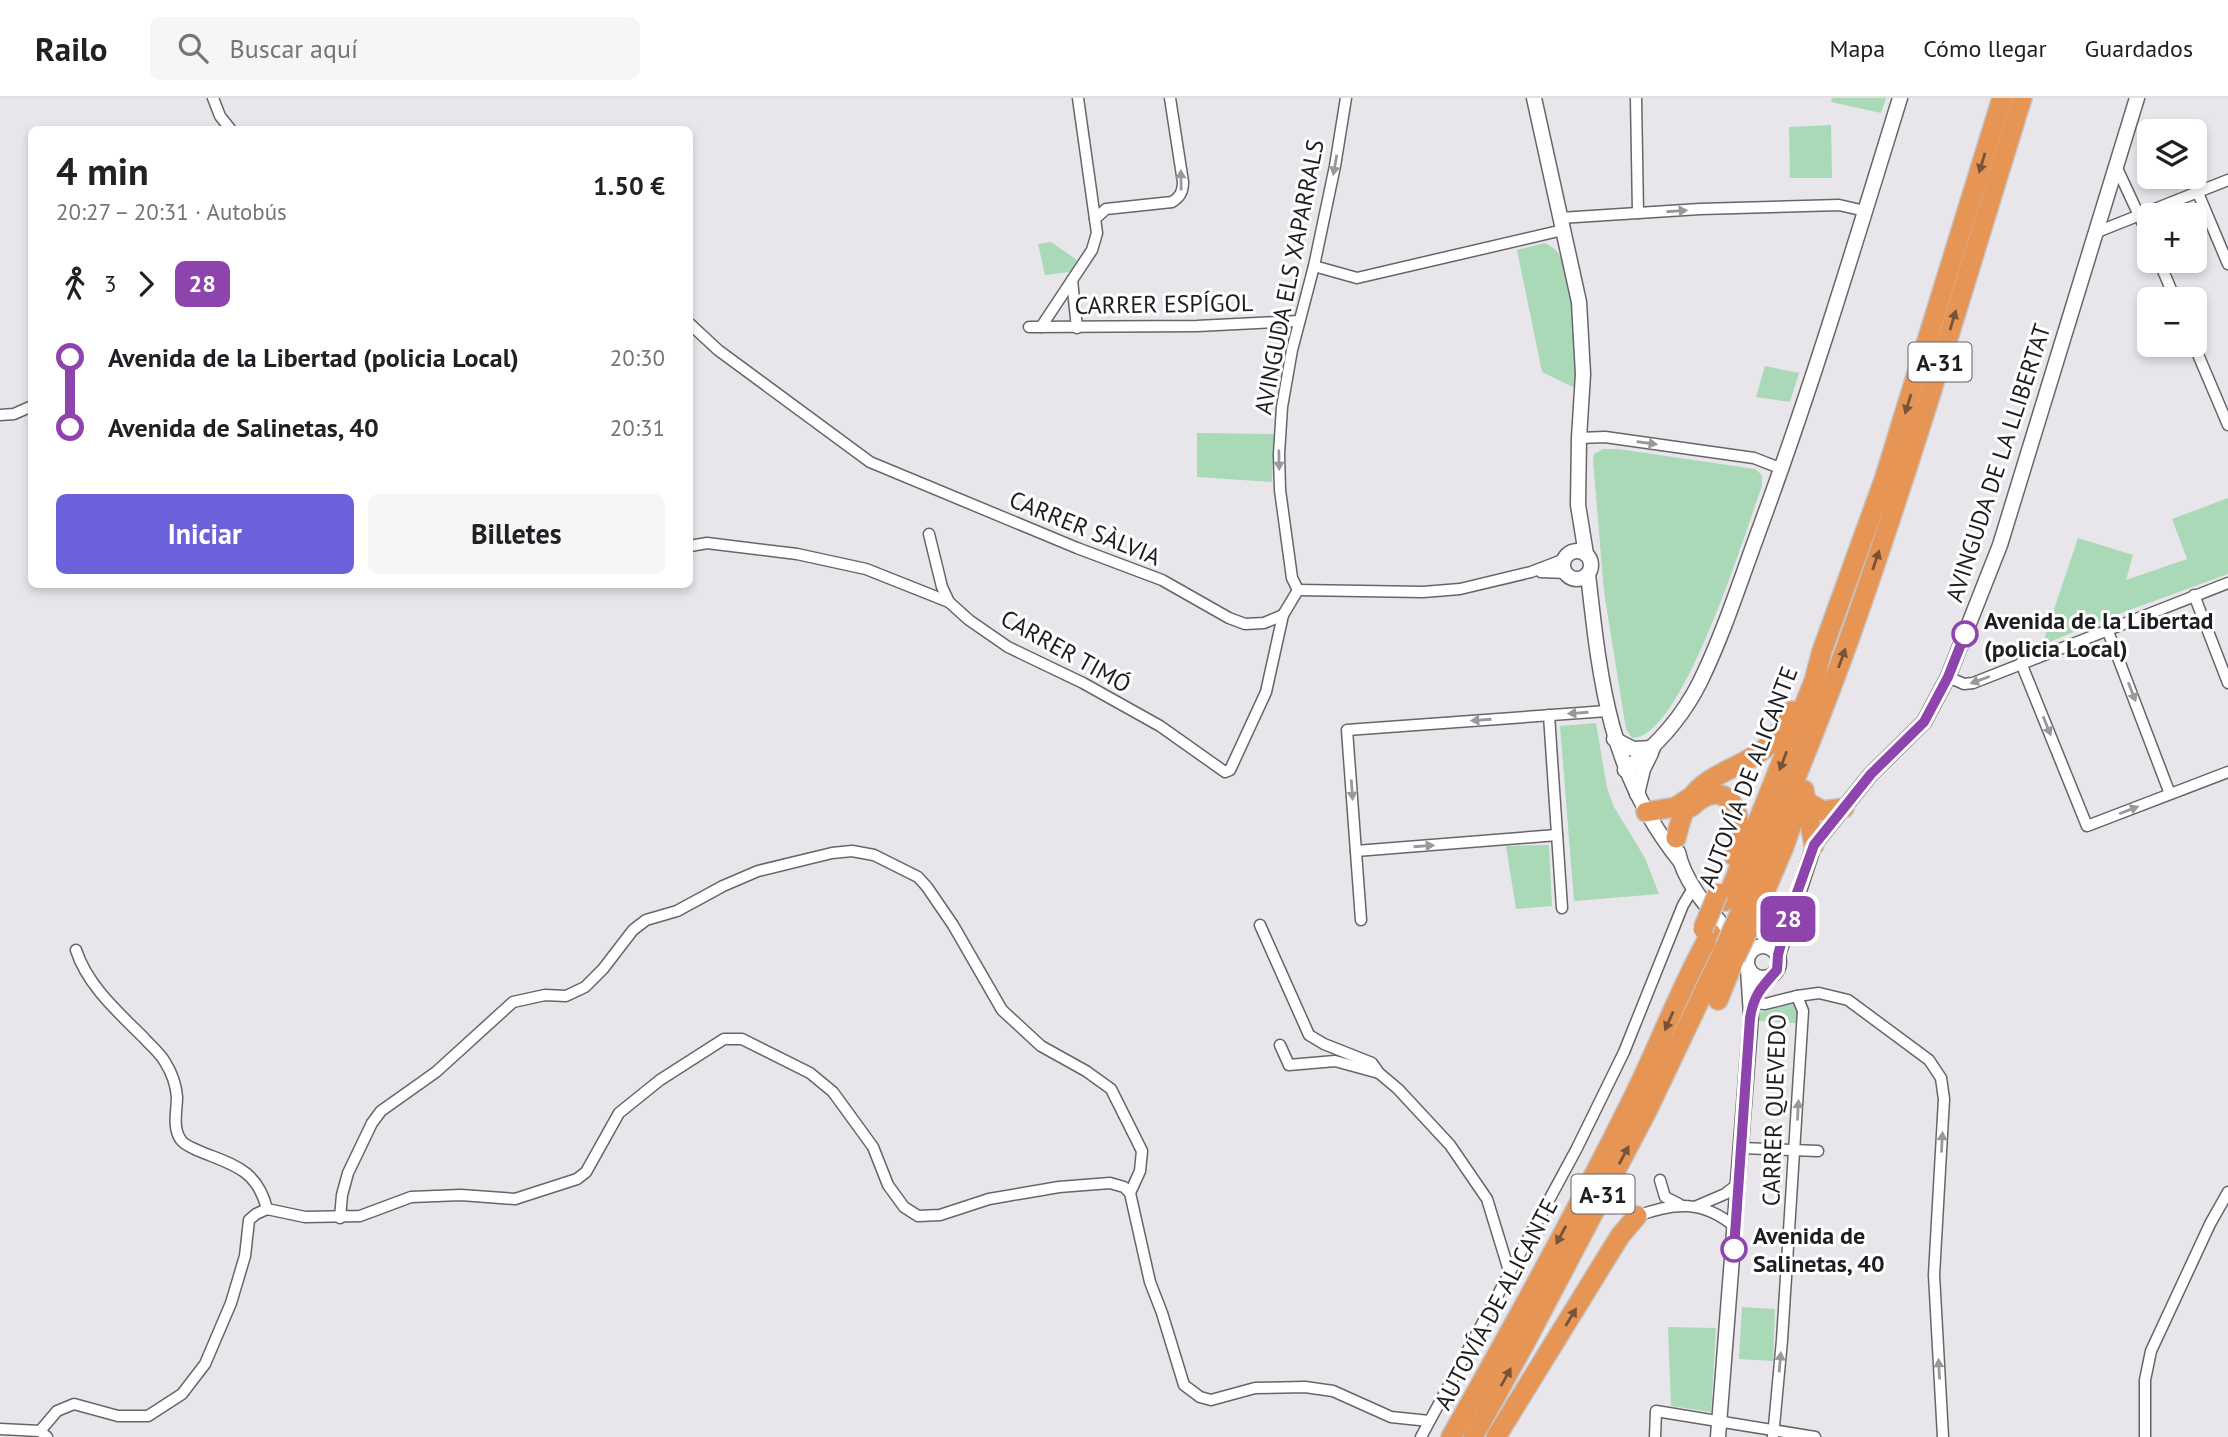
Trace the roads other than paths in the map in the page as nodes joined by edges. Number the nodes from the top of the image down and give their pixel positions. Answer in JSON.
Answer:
{"nodes":[{"id":1,"x":213,"y":98,"type":"edge"},
{"id":2,"x":1078,"y":98,"type":"edge"},
{"id":3,"x":1170,"y":98,"type":"edge"},
{"id":4,"x":1346,"y":98,"type":"edge"},
{"id":5,"x":1535,"y":98,"type":"edge"},
{"id":6,"x":1636,"y":98,"type":"edge"},
{"id":7,"x":1900,"y":98,"type":"edge"},
{"id":8,"x":2002,"y":98,"type":"edge"},
{"id":9,"x":2022,"y":98,"type":"edge"},
{"id":10,"x":2137,"y":98,"type":"edge"},
{"id":11,"x":228,"y":126,"type":"edge"},
{"id":12,"x":2116,"y":166,"type":"junction"},
{"id":13,"x":2228,"y":180,"type":"edge"},
{"id":14,"x":2198,"y":193,"type":"junction"},
{"id":15,"x":1091,"y":195,"type":"junction"},
{"id":16,"x":2173,"y":203,"type":"edge"},
{"id":17,"x":1106,"y":209,"type":"junction"},
{"id":18,"x":2137,"y":210,"type":"edge"},
{"id":19,"x":1865,"y":211,"type":"junction"},
{"id":20,"x":1638,"y":213,"type":"junction"},
{"id":21,"x":2137,"y":217,"type":"edge"},
{"id":22,"x":1095,"y":219,"type":"junction"},
{"id":23,"x":1562,"y":224,"type":"junction"},
{"id":24,"x":2097,"y":232,"type":"junction"},
{"id":25,"x":2228,"y":264,"type":"edge"},
{"id":26,"x":1314,"y":266,"type":"junction"},
{"id":27,"x":1072,"y":280,"type":"junction"},
{"id":28,"x":1052,"y":311,"type":"junction"},
{"id":29,"x":1076,"y":316,"type":"junction"},
{"id":30,"x":1299,"y":321,"type":"junction"},
{"id":31,"x":693,"y":327,"type":"edge"},
{"id":32,"x":1029,"y":327,"type":"dead end"},
{"id":33,"x":1041,"y":327,"type":"junction"},
{"id":34,"x":1077,"y":328,"type":"junction"},
{"id":35,"x":2199,"y":357,"type":"edge"},
{"id":36,"x":28,"y":408,"type":"edge"},
{"id":37,"x":0,"y":415,"type":"edge"},
{"id":38,"x":2228,"y":425,"type":"edge"},
{"id":39,"x":1579,"y":438,"type":"junction"},
{"id":40,"x":1782,"y":468,"type":"junction"},
{"id":41,"x":1578,"y":505,"type":"junction"},
{"id":42,"x":929,"y":534,"type":"dead end"},
{"id":43,"x":693,"y":545,"type":"edge"},
{"id":44,"x":1586,"y":554,"type":"junction"},
{"id":45,"x":1568,"y":566,"type":"junction"},
{"id":46,"x":1588,"y":574,"type":"junction"},
{"id":47,"x":2228,"y":583,"type":"edge"},
{"id":48,"x":1298,"y":590,"type":"junction"},
{"id":49,"x":2194,"y":595,"type":"junction"},
{"id":50,"x":949,"y":602,"type":"junction"},
{"id":51,"x":1283,"y":615,"type":"junction"},
{"id":52,"x":1593,"y":623,"type":"junction"},
{"id":53,"x":2107,"y":629,"type":"junction"},
{"id":54,"x":1822,"y":651,"type":"junction"},
{"id":55,"x":2021,"y":663,"type":"junction"},
{"id":56,"x":1948,"y":677,"type":"junction"},
{"id":57,"x":2228,"y":682,"type":"edge"},
{"id":58,"x":1830,"y":691,"type":"junction"},
{"id":59,"x":1607,"y":711,"type":"junction"},
{"id":60,"x":1549,"y":715,"type":"junction"},
{"id":61,"x":1614,"y":739,"type":"junction"},
{"id":62,"x":1653,"y":748,"type":"junction"},
{"id":63,"x":1625,"y":770,"type":"junction"},
{"id":64,"x":2228,"y":772,"type":"edge"},
{"id":65,"x":2170,"y":794,"type":"junction"},
{"id":66,"x":1692,"y":796,"type":"junction"},
{"id":67,"x":1805,"y":796,"type":"junction"},
{"id":68,"x":1642,"y":803,"type":"junction"},
{"id":69,"x":1844,"y":808,"type":"junction"},
{"id":70,"x":1683,"y":816,"type":"junction"},
{"id":71,"x":1558,"y":835,"type":"junction"},
{"id":72,"x":1676,"y":838,"type":"junction"},
{"id":73,"x":1814,"y":845,"type":"junction"},
{"id":74,"x":1356,"y":851,"type":"junction"},
{"id":75,"x":1680,"y":861,"type":"junction"},
{"id":76,"x":1694,"y":887,"type":"junction"},
{"id":77,"x":1562,"y":908,"type":"dead end"},
{"id":78,"x":1734,"y":908,"type":"junction"},
{"id":79,"x":1361,"y":920,"type":"dead end"},
{"id":80,"x":1787,"y":921,"type":"junction"},
{"id":81,"x":1260,"y":925,"type":"dead end"},
{"id":82,"x":1759,"y":946,"type":"junction"},
{"id":83,"x":76,"y":950,"type":"dead end"},
{"id":84,"x":1778,"y":955,"type":"junction"},
{"id":85,"x":1739,"y":956,"type":"junction"},
{"id":86,"x":1770,"y":976,"type":"junction"},
{"id":87,"x":1797,"y":996,"type":"junction"},
{"id":88,"x":1718,"y":1000,"type":"dead end"},
{"id":89,"x":1752,"y":1009,"type":"junction"},
{"id":90,"x":1280,"y":1045,"type":"dead end"},
{"id":91,"x":1379,"y":1073,"type":"junction"},
{"id":92,"x":1741,"y":1147,"type":"junction"},
{"id":93,"x":1796,"y":1150,"type":"junction"},
{"id":94,"x":1818,"y":1151,"type":"dead end"},
{"id":95,"x":1660,"y":1180,"type":"dead end"},
{"id":96,"x":1739,"y":1183,"type":"junction"},
{"id":97,"x":2228,"y":1192,"type":"edge"},
{"id":98,"x":1130,"y":1194,"type":"junction"},
{"id":99,"x":1679,"y":1205,"type":"junction"},
{"id":100,"x":1698,"y":1206,"type":"junction"},
{"id":101,"x":267,"y":1209,"type":"junction"},
{"id":102,"x":1637,"y":1216,"type":"joint"},
{"id":103,"x":340,"y":1218,"type":"junction"},
{"id":104,"x":1735,"y":1227,"type":"junction"},
{"id":105,"x":1510,"y":1274,"type":"junction"},
{"id":106,"x":1720,"y":1420,"type":"junction"},
{"id":107,"x":1429,"y":1421,"type":"junction"},
{"id":108,"x":0,"y":1429,"type":"edge"},
{"id":109,"x":1774,"y":1433,"type":"edge"},
{"id":110,"x":44,"y":1434,"type":"edge"},
{"id":111,"x":1421,"y":1437,"type":"edge"},
{"id":112,"x":1451,"y":1437,"type":"edge"},
{"id":113,"x":1473,"y":1437,"type":"edge"},
{"id":114,"x":1496,"y":1437,"type":"edge"},
{"id":115,"x":1655,"y":1437,"type":"edge"},
{"id":116,"x":1718,"y":1437,"type":"edge"},
{"id":117,"x":1815,"y":1437,"type":"edge"},
{"id":118,"x":1943,"y":1437,"type":"edge"},
{"id":119,"x":2145,"y":1437,"type":"edge"}],
"edges":[{"from":1,"to":11,"type":"street"},
{"from":2,"to":15,"type":"street"},
{"from":17,"to":3,"type":"street","one_way":true},
{"from":4,"to":26,"type":"street","name":"AVINGUDA ELS XAPARRALS","one_way":true},
{"from":5,"to":23,"type":"street"},
{"from":6,"to":20,"type":"street"},
{"from":7,"to":19,"type":"street"},
{"from":8,"to":54,"type":"highway","name":"AUTOVÍA DE ALICANTE","number":"A-31","one_way":true},
{"from":58,"to":9,"type":"highway","name":"AUTOVÍA DE ALICANTE","number":"A-31","one_way":true},
{"from":10,"to":12,"type":"street","name":"AVINGUDA DE LA LLIBERTAT"},
{"from":12,"to":18,"type":"street"},
{"from":12,"to":24,"type":"street","name":"AVINGUDA DE LA LLIBERTAT"},
{"from":13,"to":14,"type":"street"},
{"from":14,"to":16,"type":"street"},
{"from":14,"to":25,"type":"street"},
{"from":15,"to":17,"type":"street"},
{"from":15,"to":22,"type":"street"},
{"from":17,"to":22,"type":"street"},
{"from":20,"to":19,"type":"street","one_way":true},
{"from":19,"to":40,"type":"street"},
{"from":20,"to":23,"type":"street"},
{"from":21,"to":24,"type":"street"},
{"from":22,"to":27,"type":"street"},
{"from":23,"to":26,"type":"street"},
{"from":23,"to":39,"type":"street"},
{"from":24,"to":56,"type":"street","name":"AVINGUDA DE LA LLIBERTAT"},
{"from":26,"to":30,"type":"street","name":"AVINGUDA ELS XAPARRALS"},
{"from":27,"to":28,"type":"street"},
{"from":27,"to":29,"type":"street"},
{"from":28,"to":29,"type":"street"},
{"from":28,"to":33,"type":"street"},
{"from":29,"to":34,"type":"street"},
{"from":30,"to":34,"type":"street","name":"CARRER ESPÍGOL"},
{"from":30,"to":48,"type":"street","name":"AVINGUDA ELS XAPARRALS","one_way":true},
{"from":31,"to":51,"type":"street","name":"CARRER SÀLVIA"},
{"from":32,"to":33,"type":"street","name":"CARRER ESPÍGOL"},
{"from":33,"to":34,"type":"street","name":"CARRER ESPÍGOL"},
{"from":35,"to":38,"type":"street"},
{"from":36,"to":37,"type":"street"},
{"from":39,"to":40,"type":"street","one_way":true},
{"from":39,"to":41,"type":"street"},
{"from":40,"to":62,"type":"street"},
{"from":41,"to":44,"type":"street"},
{"from":41,"to":45,"type":"street"},
{"from":42,"to":50,"type":"street"},
{"from":43,"to":50,"type":"street"},
{"from":44,"to":45,"type":"street"},
{"from":44,"to":46,"type":"street"},
{"from":45,"to":46,"type":"street"},
{"from":45,"to":48,"type":"street"},
{"from":45,"to":52,"type":"street"},
{"from":46,"to":52,"type":"street"},
{"from":47,"to":49,"type":"street"},
{"from":48,"to":51,"type":"street"},
{"from":49,"to":53,"type":"street"},
{"from":49,"to":57,"type":"street"},
{"from":50,"to":51,"type":"street","name":"CARRER TIMÓ"},
{"from":52,"to":59,"type":"street"},
{"from":53,"to":55,"type":"street"},
{"from":53,"to":65,"type":"street","one_way":true},
{"from":54,"to":66,"type":"highway"},
{"from":54,"to":78,"type":"highway","name":"AUTOVÍA DE ALICANTE","number":"A-31","one_way":true},
{"from":55,"to":56,"type":"street","one_way":true},
{"from":55,"to":65,"type":"street","one_way":true},
{"from":56,"to":69,"type":"street","name":"AVINGUDA DE LA LLIBERTAT"},
{"from":58,"to":67,"type":"highway"},
{"from":58,"to":78,"type":"highway","name":"AUTOVÍA DE ALICANTE","number":"A-31"},
{"from":59,"to":60,"type":"street","one_way":true},
{"from":59,"to":61,"type":"street"},
{"from":60,"to":71,"type":"street"},
{"from":60,"to":74,"type":"street","one_way":true},
{"from":61,"to":62,"type":"street"},
{"from":61,"to":63,"type":"street"},
{"from":62,"to":63,"type":"street"},
{"from":62,"to":68,"type":"street"},
{"from":63,"to":68,"type":"street"},
{"from":64,"to":65,"type":"street"},
{"from":66,"to":68,"type":"highway"},
{"from":66,"to":70,"type":"highway"},
{"from":67,"to":69,"type":"highway"},
{"from":67,"to":73,"type":"highway"},
{"from":67,"to":78,"type":"highway"},
{"from":68,"to":72,"type":"street"},
{"from":68,"to":75,"type":"street"},
{"from":69,"to":73,"type":"street","name":"AVINGUDA DE LA LLIBERTAT"},
{"from":70,"to":72,"type":"highway"},
{"from":70,"to":78,"type":"highway"},
{"from":74,"to":71,"type":"street","one_way":true},
{"from":71,"to":77,"type":"street"},
{"from":72,"to":75,"type":"street"},
{"from":73,"to":80,"type":"street","name":"AVINGUDA DE LA LLIBERTAT"},
{"from":74,"to":79,"type":"street"},
{"from":75,"to":76,"type":"street"},
{"from":76,"to":85,"type":"street"},
{"from":76,"to":105,"type":"street"},
{"from":78,"to":85,"type":"highway","name":"AUTOVÍA DE ALICANTE","number":"A-31","bridge":true},
{"from":78,"to":112,"type":"highway","name":"AUTOVÍA DE ALICANTE","number":"A-31","one_way":true},
{"from":80,"to":82,"type":"street","name":"AVINGUDA DE LA LLIBERTAT"},
{"from":80,"to":84,"type":"street","name":"AVINGUDA DE LA LLIBERTAT"},
{"from":81,"to":91,"type":"street"},
{"from":82,"to":84,"type":"street"},
{"from":82,"to":85,"type":"street"},
{"from":83,"to":101,"type":"street"},
{"from":84,"to":86,"type":"street","name":"AVINGUDA DE LA LLIBERTAT"},
{"from":85,"to":86,"type":"street"},
{"from":85,"to":88,"type":"highway"},
{"from":85,"to":89,"type":"street"},
{"from":113,"to":85,"type":"highway","name":"AUTOVÍA DE ALICANTE","number":"A-31","one_way":true},
{"from":86,"to":89,"type":"street","name":"AVINGUDA DE LA LLIBERTAT"},
{"from":87,"to":89,"type":"street"},
{"from":93,"to":87,"type":"street","name":"CARRER QUEVEDO","one_way":true},
{"from":118,"to":87,"type":"street","one_way":true},
{"from":89,"to":92,"type":"street"},
{"from":90,"to":91,"type":"street"},
{"from":91,"to":105,"type":"street"},
{"from":92,"to":93,"type":"street"},
{"from":92,"to":96,"type":"street"},
{"from":93,"to":94,"type":"street"},
{"from":109,"to":93,"type":"street","name":"CARRER QUEVEDO","one_way":true},
{"from":95,"to":99,"type":"street"},
{"from":96,"to":100,"type":"street"},
{"from":96,"to":104,"type":"street"},
{"from":97,"to":119,"type":"street"},
{"from":98,"to":103,"type":"street"},
{"from":98,"to":103,"type":"street"},
{"from":98,"to":107,"type":"street"},
{"from":99,"to":100,"type":"street"},
{"from":99,"to":102,"type":"street"},
{"from":100,"to":104,"type":"street"},
{"from":101,"to":103,"type":"street"},
{"from":101,"to":110,"type":"street"},
{"from":114,"to":102,"type":"highway","one_way":true},
{"from":104,"to":106,"type":"street"},
{"from":105,"to":107,"type":"street"},
{"from":106,"to":109,"type":"street"},
{"from":106,"to":115,"type":"street"},
{"from":106,"to":116,"type":"street"},
{"from":107,"to":111,"type":"street"},
{"from":108,"to":110,"type":"street"},
{"from":109,"to":117,"type":"street"}]}
